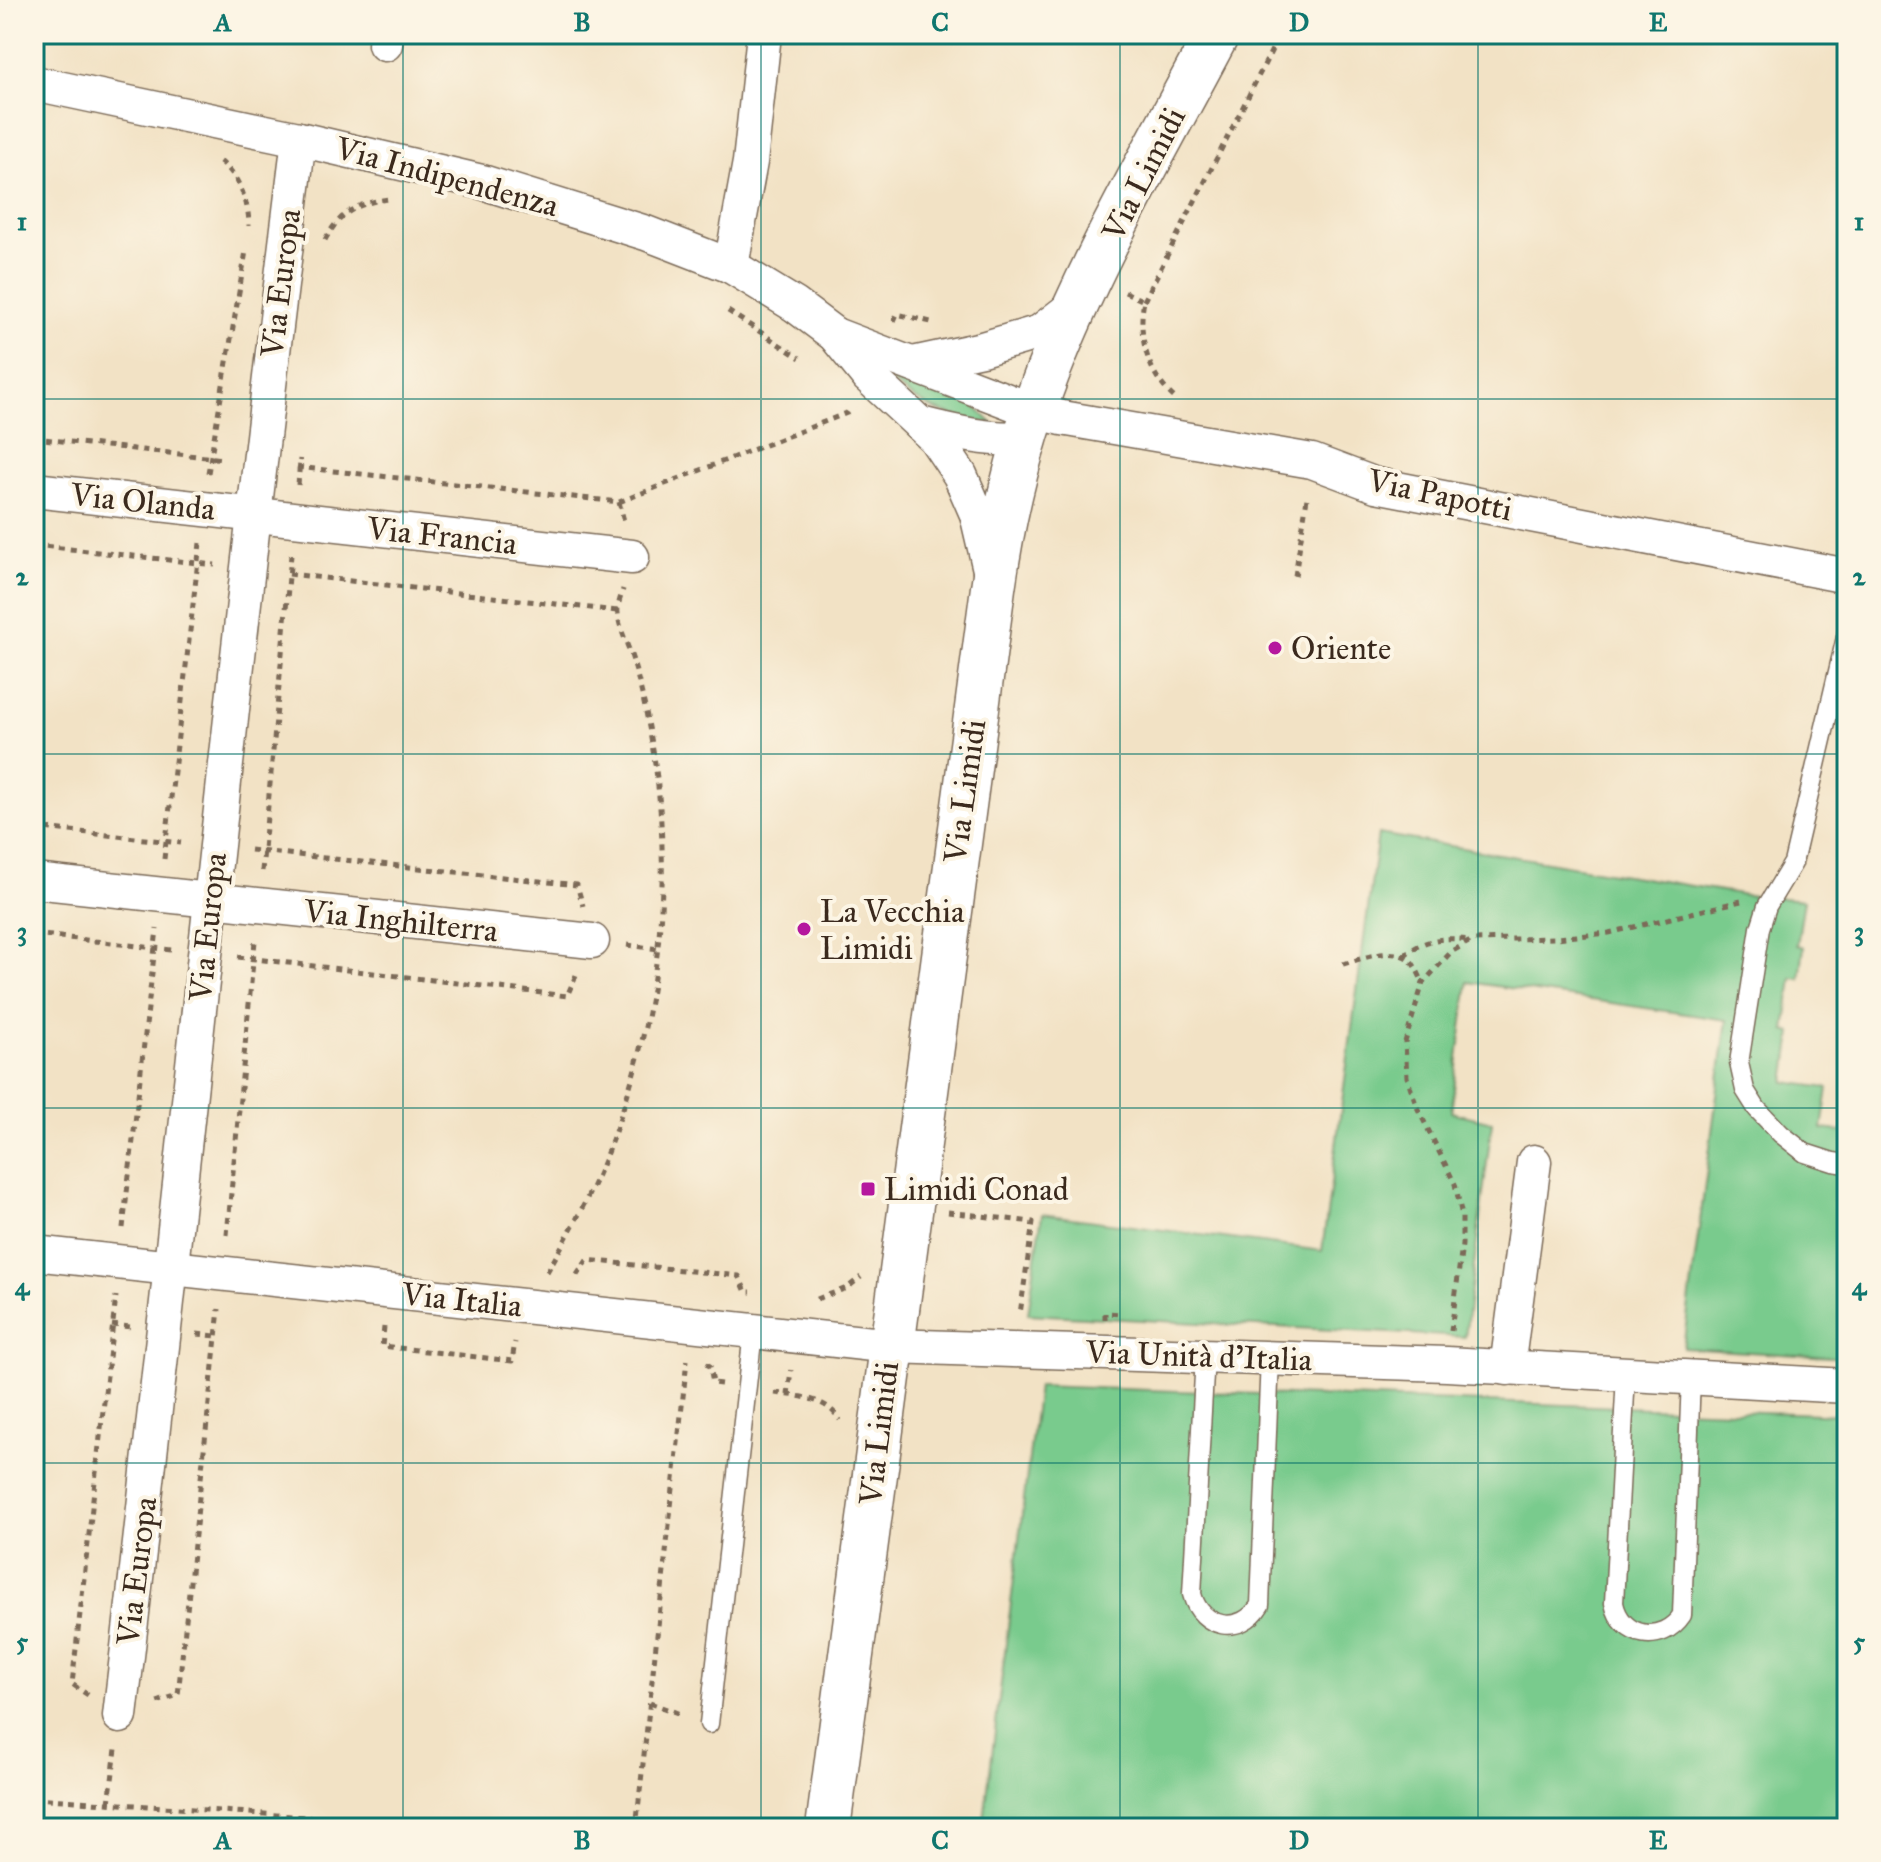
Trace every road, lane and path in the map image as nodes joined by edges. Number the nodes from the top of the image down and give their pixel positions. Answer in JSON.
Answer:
{"nodes":[{"id":1,"x":764,"y":34,"type":"edge"},
{"id":2,"x":1217,"y":34,"type":"edge"},
{"id":3,"x":1280,"y":34,"type":"edge"},
{"id":4,"x":34,"y":83,"type":"edge"},
{"id":5,"x":299,"y":139,"type":"junction"},
{"id":6,"x":210,"y":153,"type":"dead end"},
{"id":7,"x":397,"y":199,"type":"dead end"},
{"id":8,"x":248,"y":234,"type":"dead end"},
{"id":9,"x":322,"y":247,"type":"dead end"},
{"id":10,"x":731,"y":266,"type":"junction"},
{"id":11,"x":1084,"y":290,"type":"junction"},
{"id":12,"x":1144,"y":301,"type":"junction"},
{"id":13,"x":724,"y":308,"type":"dead end"},
{"id":14,"x":936,"y":323,"type":"dead end"},
{"id":15,"x":804,"y":361,"type":"dead end"},
{"id":16,"x":887,"y":365,"type":"junction"},
{"id":17,"x":1178,"y":401,"type":"dead end"},
{"id":18,"x":920,"y":424,"type":"junction"},
{"id":19,"x":1030,"y":424,"type":"junction"},
{"id":20,"x":34,"y":438,"type":"edge"},
{"id":21,"x":1312,"y":461,"type":"junction"},
{"id":22,"x":259,"y":463,"type":"junction"},
{"id":23,"x":34,"y":490,"type":"edge"},
{"id":24,"x":253,"y":514,"type":"junction"},
{"id":25,"x":34,"y":545,"type":"edge"},
{"id":26,"x":632,"y":557,"type":"dead end"},
{"id":27,"x":247,"y":569,"type":"junction"},
{"id":28,"x":1295,"y":576,"type":"dead end"},
{"id":29,"x":1847,"y":576,"type":"edge"},
{"id":30,"x":993,"y":588,"type":"junction"},
{"id":31,"x":1847,"y":633,"type":"edge"},
{"id":32,"x":34,"y":881,"type":"edge"},
{"id":33,"x":1778,"y":889,"type":"junction"},
{"id":34,"x":210,"y":900,"type":"junction"},
{"id":35,"x":1472,"y":940,"type":"junction"},
{"id":36,"x":592,"y":941,"type":"dead end"},
{"id":37,"x":1404,"y":956,"type":"junction"},
{"id":38,"x":1343,"y":964,"type":"dead end"},
{"id":39,"x":1423,"y":983,"type":"junction"},
{"id":40,"x":1534,"y":1162,"type":"dead end"},
{"id":41,"x":1847,"y":1164,"type":"edge"},
{"id":42,"x":909,"y":1207,"type":"junction"},
{"id":43,"x":108,"y":1226,"type":"dead end"},
{"id":44,"x":227,"y":1235,"type":"dead end"},
{"id":45,"x":34,"y":1253,"type":"edge"},
{"id":46,"x":119,"y":1263,"type":"junction"},
{"id":47,"x":172,"y":1268,"type":"junction"},
{"id":48,"x":866,"y":1268,"type":"dead end"},
{"id":49,"x":535,"y":1271,"type":"dead end"},
{"id":50,"x":547,"y":1272,"type":"junction"},
{"id":51,"x":223,"y":1274,"type":"junction"},
{"id":52,"x":759,"y":1293,"type":"dead end"},
{"id":53,"x":806,"y":1299,"type":"dead end"},
{"id":54,"x":753,"y":1332,"type":"junction"},
{"id":55,"x":891,"y":1346,"type":"junction"},
{"id":56,"x":1015,"y":1350,"type":"junction"},
{"id":57,"x":1205,"y":1356,"type":"junction"},
{"id":58,"x":1270,"y":1358,"type":"junction"},
{"id":59,"x":687,"y":1360,"type":"dead end"},
{"id":60,"x":1447,"y":1364,"type":"junction"},
{"id":61,"x":1507,"y":1368,"type":"junction"},
{"id":62,"x":1626,"y":1374,"type":"junction"},
{"id":63,"x":1691,"y":1377,"type":"junction"},
{"id":64,"x":1847,"y":1386,"type":"edge"},
{"id":65,"x":120,"y":1716,"type":"junction"},
{"id":66,"x":709,"y":1724,"type":"dead end"},
{"id":67,"x":34,"y":1798,"type":"edge"},
{"id":68,"x":109,"y":1803,"type":"junction"},
{"id":69,"x":464,"y":1828,"type":"edge"},
{"id":70,"x":636,"y":1828,"type":"edge"},
{"id":71,"x":828,"y":1828,"type":"edge"}],
"edges":[{"from":1,"to":10,"type":"street"},
{"from":2,"to":11,"type":"main road","name":"Via Limidi"},
{"from":3,"to":12,"type":"path"},
{"from":4,"to":5,"type":"street","name":"Via Indipendenza"},
{"from":5,"to":10,"type":"street","name":"Via Indipendenza"},
{"from":5,"to":22,"type":"street","name":"Via Europa"},
{"from":6,"to":8,"type":"path"},
{"from":7,"to":9,"type":"path"},
{"from":10,"to":16,"type":"street","name":"Via Indipendenza"},
{"from":11,"to":12,"type":"path"},
{"from":11,"to":16,"type":"street"},
{"from":11,"to":19,"type":"main road","name":"Via Limidi"},
{"from":12,"to":17,"type":"path"},
{"from":13,"to":15,"type":"path"},
{"from":14,"to":16,"type":"path"},
{"from":16,"to":18,"type":"street","name":"Via Indipendenza"},
{"from":16,"to":19,"type":"street","name":"Via Indipendenza"},
{"from":16,"to":22,"type":"path"},
{"from":18,"to":19,"type":"street","name":"Via Indipendenza"},
{"from":18,"to":30,"type":"street","name":"Via Indipendenza"},
{"from":19,"to":21,"type":"street","name":"Via Papotti"},
{"from":19,"to":30,"type":"main road","name":"Via Limidi"},
{"from":20,"to":22,"type":"path"},
{"from":21,"to":28,"type":"path"},
{"from":21,"to":29,"type":"street","name":"Via Papotti"},
{"from":22,"to":24,"type":"street","name":"Via Europa"},
{"from":23,"to":24,"type":"street","name":"Via Olanda"},
{"from":24,"to":26,"type":"street","name":"Via Francia"},
{"from":24,"to":27,"type":"street","name":"Via Europa"},
{"from":25,"to":27,"type":"path"},
{"from":27,"to":34,"type":"street","name":"Via Europa"},
{"from":27,"to":50,"type":"path"},
{"from":30,"to":42,"type":"main road","name":"Via Limidi"},
{"from":31,"to":33,"type":"lane"},
{"from":32,"to":34,"type":"street","name":"Via Inghilterra"},
{"from":33,"to":35,"type":"path"},
{"from":33,"to":41,"type":"lane"},
{"from":34,"to":36,"type":"street","name":"Via Inghilterra"},
{"from":34,"to":47,"type":"street","name":"Via Europa"},
{"from":35,"to":37,"type":"path"},
{"from":35,"to":39,"type":"path"},
{"from":37,"to":38,"type":"path"},
{"from":37,"to":39,"type":"path"},
{"from":39,"to":60,"type":"path"},
{"from":40,"to":61,"type":"street"},
{"from":42,"to":55,"type":"main road","name":"Via Limidi"},
{"from":42,"to":56,"type":"path"},
{"from":43,"to":46,"type":"path"},
{"from":44,"to":51,"type":"path"},
{"from":45,"to":46,"type":"street","name":"Via Italia"},
{"from":46,"to":47,"type":"street","name":"Via Italia"},
{"from":46,"to":65,"type":"path"},
{"from":47,"to":51,"type":"street","name":"Via Italia"},
{"from":47,"to":65,"type":"street","name":"Via Europa"},
{"from":48,"to":53,"type":"path"},
{"from":49,"to":50,"type":"path"},
{"from":50,"to":52,"type":"path"},
{"from":51,"to":54,"type":"street","name":"Via Italia"},
{"from":51,"to":65,"type":"path"},
{"from":54,"to":55,"type":"street","name":"Via Italia"},
{"from":54,"to":66,"type":"lane"},
{"from":55,"to":56,"type":"street","name":"Via Unità d'Italia"},
{"from":55,"to":71,"type":"main road","name":"Via Limidi"},
{"from":56,"to":57,"type":"street","name":"Via Unità d'Italia"},
{"from":57,"to":58,"type":"street","name":"Via Unità d'Italia"},
{"from":57,"to":58,"type":"lane"},
{"from":58,"to":60,"type":"street","name":"Via Unità d'Italia"},
{"from":59,"to":70,"type":"path"},
{"from":60,"to":61,"type":"street","name":"Via Unità d'Italia"},
{"from":61,"to":62,"type":"street","name":"Via Unità d'Italia"},
{"from":62,"to":63,"type":"street","name":"Via Unità d'Italia"},
{"from":62,"to":63,"type":"lane"},
{"from":63,"to":64,"type":"street","name":"Via Unità d'Italia"},
{"from":65,"to":68,"type":"path"},
{"from":67,"to":68,"type":"path"},
{"from":68,"to":69,"type":"path"}]}
